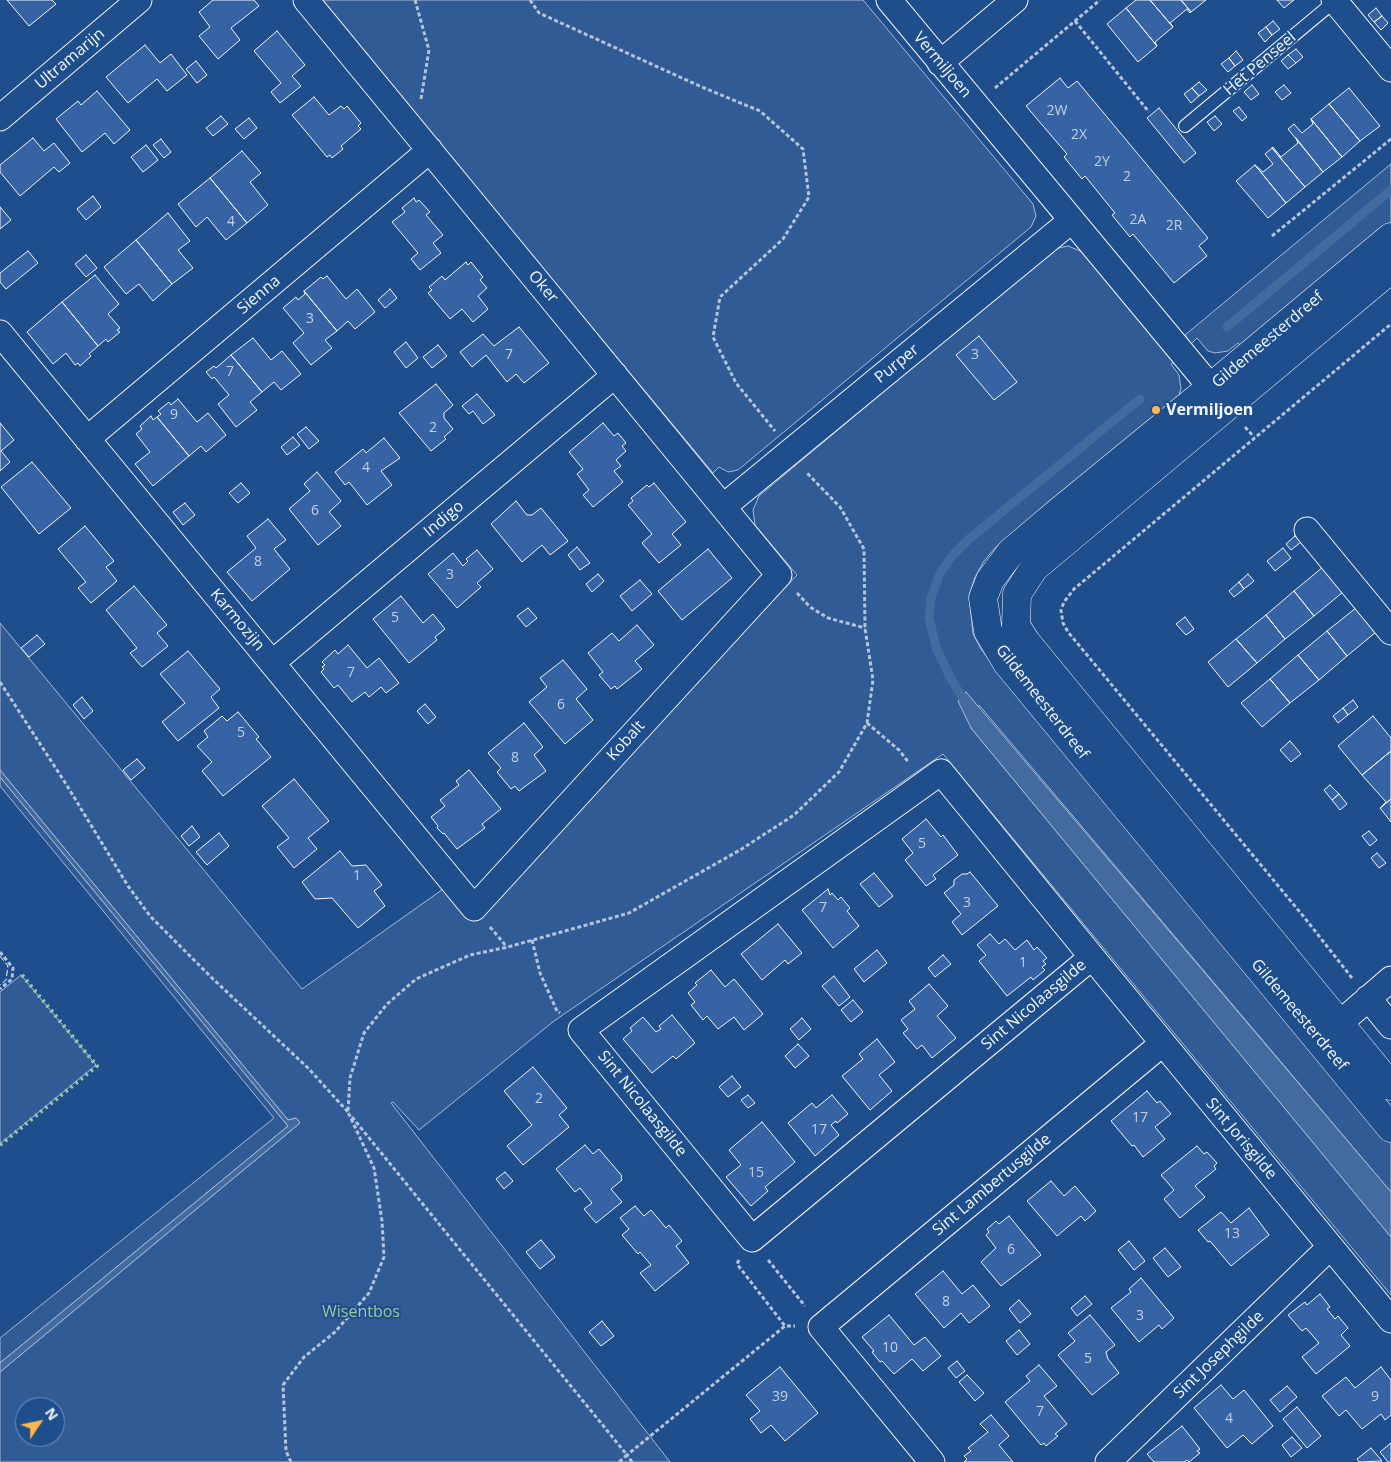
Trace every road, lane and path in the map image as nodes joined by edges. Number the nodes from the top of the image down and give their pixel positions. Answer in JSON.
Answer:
{"nodes":[{"id":1,"x":139,"y":0,"type":"edge"},
{"id":2,"x":306,"y":0,"type":"edge"},
{"id":3,"x":415,"y":0,"type":"edge"},
{"id":4,"x":889,"y":0,"type":"edge"},
{"id":5,"x":1015,"y":0,"type":"edge"},
{"id":6,"x":1100,"y":0,"type":"edge"},
{"id":7,"x":1334,"y":1,"type":"edge"},
{"id":8,"x":1075,"y":21,"type":"junction"},
{"id":9,"x":940,"y":63,"type":"junction"},
{"id":10,"x":1391,"y":69,"type":"edge"},
{"id":11,"x":975,"y":104,"type":"junction"},
{"id":12,"x":1149,"y":112,"type":"dead end"},
{"id":13,"x":0,"y":118,"type":"edge"},
{"id":14,"x":404,"y":120,"type":"junction"},
{"id":15,"x":1185,"y":126,"type":"dead end"},
{"id":16,"x":1391,"y":139,"type":"edge"},
{"id":17,"x":430,"y":150,"type":"junction"},
{"id":18,"x":1072,"y":220,"type":"junction"},
{"id":19,"x":1272,"y":236,"type":"dead end"},
{"id":20,"x":1391,"y":237,"type":"edge"},
{"id":21,"x":1391,"y":269,"type":"edge"},
{"id":22,"x":1391,"y":324,"type":"edge"},
{"id":23,"x":0,"y":333,"type":"edge"},
{"id":24,"x":615,"y":375,"type":"junction"},
{"id":25,"x":1219,"y":396,"type":"junction"},
{"id":26,"x":88,"y":440,"type":"junction"},
{"id":27,"x":723,"y":507,"type":"junction"},
{"id":28,"x":1307,"y":530,"type":"dead end"},
{"id":29,"x":779,"y":574,"type":"junction"},
{"id":30,"x":865,"y":628,"type":"dead end"},
{"id":31,"x":1391,"y":632,"type":"edge"},
{"id":32,"x":272,"y":663,"type":"junction"},
{"id":33,"x":0,"y":682,"type":"edge"},
{"id":34,"x":867,"y":723,"type":"dead end"},
{"id":35,"x":925,"y":783,"type":"junction"},
{"id":36,"x":474,"y":908,"type":"joint"},
{"id":37,"x":532,"y":940,"type":"dead end"},
{"id":38,"x":508,"y":947,"type":"dead end"},
{"id":39,"x":0,"y":952,"type":"edge"},
{"id":40,"x":1092,"y":957,"type":"junction"},
{"id":41,"x":1391,"y":979,"type":"edge"},
{"id":42,"x":0,"y":988,"type":"edge"},
{"id":43,"x":1368,"y":998,"type":"junction"},
{"id":44,"x":1391,"y":1026,"type":"edge"},
{"id":45,"x":581,"y":1030,"type":"junction"},
{"id":46,"x":1329,"y":1032,"type":"junction"},
{"id":47,"x":1162,"y":1044,"type":"junction"},
{"id":48,"x":1391,"y":1086,"type":"edge"},
{"id":49,"x":348,"y":1112,"type":"junction"},
{"id":50,"x":1391,"y":1128,"type":"edge"},
{"id":51,"x":752,"y":1239,"type":"junction"},
{"id":52,"x":1330,"y":1247,"type":"junction"},
{"id":53,"x":1391,"y":1320,"type":"edge"},
{"id":54,"x":784,"y":1326,"type":"junction"},
{"id":55,"x":821,"y":1326,"type":"junction"},
{"id":56,"x":627,"y":1455,"type":"junction"},
{"id":57,"x":291,"y":1462,"type":"edge"},
{"id":58,"x":619,"y":1462,"type":"edge"},
{"id":59,"x":632,"y":1462,"type":"edge"},
{"id":60,"x":932,"y":1462,"type":"edge"},
{"id":61,"x":1108,"y":1462,"type":"edge"}],
"edges":[{"from":1,"to":13,"type":"street","name":"Ultramarijn"},
{"from":2,"to":14,"type":"street","name":"Oker"},
{"from":3,"to":14,"type":"path"},
{"from":4,"to":9,"type":"street","name":"Vermiljoen"},
{"from":5,"to":9,"type":"street"},
{"from":6,"to":8,"type":"path"},
{"from":7,"to":10,"type":"street","name":"Het Penseel"},
{"from":7,"to":15,"type":"lane","name":"Het Penseel"},
{"from":8,"to":11,"type":"path"},
{"from":8,"to":12,"type":"path"},
{"from":9,"to":11,"type":"street","name":"Vermiljoen"},
{"from":11,"to":18,"type":"street","name":"Vermiljoen"},
{"from":14,"to":17,"type":"street","name":"Oker"},
{"from":16,"to":19,"type":"path"},
{"from":17,"to":24,"type":"street","name":"Oker"},
{"from":17,"to":26,"type":"street","name":"Sienna"},
{"from":18,"to":25,"type":"street","name":"Vermiljoen"},
{"from":18,"to":27,"type":"street","name":"Purper"},
{"from":20,"to":25,"type":"street","name":"Gildemeesterdreef"},
{"from":21,"to":25,"type":"street","name":"Gildemeesterdreef"},
{"from":22,"to":43,"type":"path"},
{"from":23,"to":26,"type":"street","name":"Karmozijn"},
{"from":24,"to":27,"type":"street","name":"Oker"},
{"from":24,"to":32,"type":"street","name":"Indigo"},
{"from":25,"to":46,"type":"street","name":"Gildemeesterdreef"},
{"from":26,"to":32,"type":"street","name":"Karmozijn"},
{"from":27,"to":29,"type":"street","name":"Oker"},
{"from":28,"to":31,"type":"street"},
{"from":29,"to":30,"type":"path"},
{"from":29,"to":36,"type":"street","name":"Kobalt"},
{"from":32,"to":36,"type":"street","name":"Karmozijn"},
{"from":33,"to":49,"type":"path"},
{"from":34,"to":35,"type":"path"},
{"from":35,"to":40,"type":"street","name":"Sint Nicolaasgilde"},
{"from":35,"to":45,"type":"street","name":"Sint Nicolaasgilde"},
{"from":37,"to":45,"type":"path"},
{"from":38,"to":49,"type":"path"},
{"from":39,"to":42,"type":"path"},
{"from":40,"to":47,"type":"street","name":"Sint Jorisgilde"},
{"from":40,"to":51,"type":"street","name":"Sint Nicolaasgilde"},
{"from":41,"to":43,"type":"street"},
{"from":43,"to":44,"type":"street"},
{"from":43,"to":46,"type":"street"},
{"from":45,"to":51,"type":"street","name":"Sint Nicolaasgilde"},
{"from":46,"to":48,"type":"street","name":"Gildemeesterdreef"},
{"from":46,"to":50,"type":"street","name":"Gildemeesterdreef"},
{"from":47,"to":52,"type":"street","name":"Sint Jorisgilde"},
{"from":47,"to":55,"type":"street","name":"Sint Lambertusgilde"},
{"from":49,"to":56,"type":"path"},
{"from":49,"to":57,"type":"path"},
{"from":51,"to":54,"type":"path"},
{"from":51,"to":55,"type":"path"},
{"from":52,"to":53,"type":"street","name":"Sint Jorisgilde"},
{"from":52,"to":61,"type":"street","name":"Sint Josephgilde"},
{"from":54,"to":55,"type":"path"},
{"from":54,"to":56,"type":"path"},
{"from":55,"to":60,"type":"street"},
{"from":56,"to":58,"type":"path"},
{"from":56,"to":59,"type":"path"}]}
